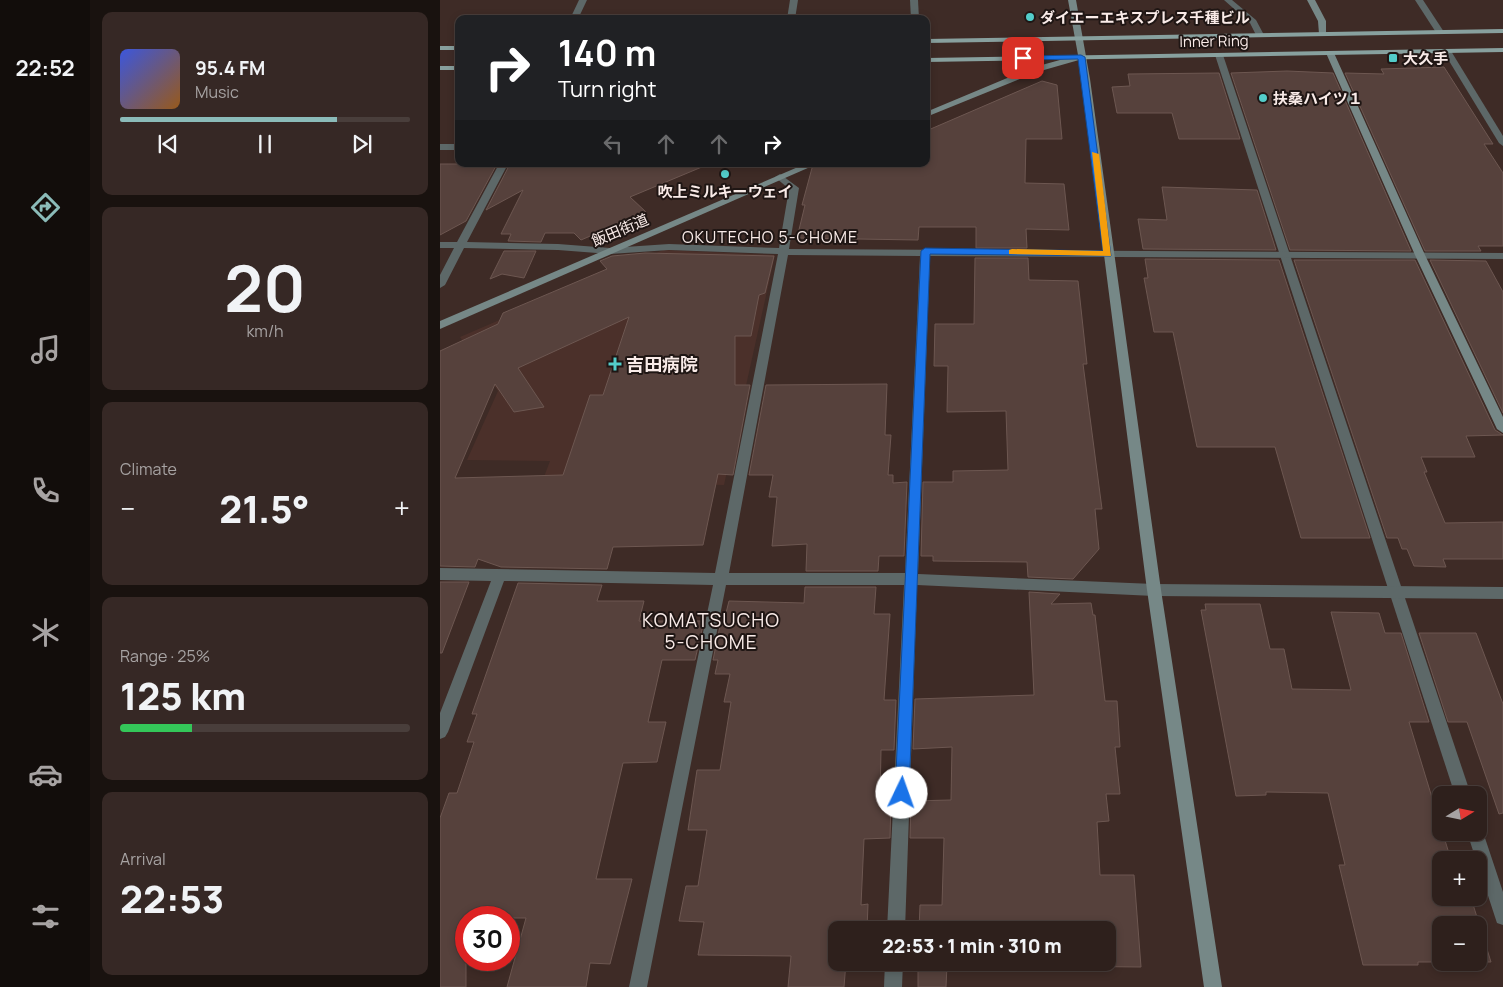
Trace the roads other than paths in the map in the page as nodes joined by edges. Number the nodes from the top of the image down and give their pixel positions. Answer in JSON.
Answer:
{"nodes":[{"id":1,"x":583,"y":0,"type":"edge"},
{"id":2,"x":794,"y":0,"type":"edge"},
{"id":3,"x":914,"y":0,"type":"edge"},
{"id":4,"x":1072,"y":0,"type":"edge"},
{"id":5,"x":1228,"y":0,"type":"edge"},
{"id":6,"x":1311,"y":0,"type":"edge"},
{"id":7,"x":1419,"y":0,"type":"edge"},
{"id":8,"x":576,"y":15,"type":"edge"},
{"id":9,"x":792,"y":15,"type":"edge"},
{"id":10,"x":915,"y":15,"type":"edge"},
{"id":11,"x":1503,"y":31,"type":"edge"},
{"id":12,"x":1440,"y":32,"type":"junction"},
{"id":13,"x":1323,"y":34,"type":"junction"},
{"id":14,"x":1260,"y":36,"type":"junction"},
{"id":15,"x":1078,"y":38,"type":"junction"},
{"id":16,"x":930,"y":41,"type":"edge"},
{"id":17,"x":440,"y":48,"type":"edge"},
{"id":18,"x":455,"y":48,"type":"edge"},
{"id":19,"x":1503,"y":50,"type":"edge"},
{"id":20,"x":1447,"y":51,"type":"junction"},
{"id":21,"x":1330,"y":53,"type":"junction"},
{"id":22,"x":1219,"y":55,"type":"junction"},
{"id":23,"x":1081,"y":57,"type":"junction"},
{"id":24,"x":930,"y":60,"type":"edge"},
{"id":25,"x":440,"y":68,"type":"edge"},
{"id":26,"x":455,"y":68,"type":"edge"},
{"id":27,"x":930,"y":113,"type":"edge"},
{"id":28,"x":1503,"y":143,"type":"edge"},
{"id":29,"x":440,"y":147,"type":"edge"},
{"id":30,"x":455,"y":147,"type":"edge"},
{"id":31,"x":502,"y":167,"type":"edge"},
{"id":32,"x":805,"y":167,"type":"edge"},
{"id":33,"x":780,"y":177,"type":"junction"},
{"id":34,"x":440,"y":245,"type":"edge"},
{"id":35,"x":460,"y":245,"type":"junction"},
{"id":36,"x":610,"y":251,"type":"junction"},
{"id":37,"x":784,"y":251,"type":"junction"},
{"id":38,"x":925,"y":251,"type":"junction"},
{"id":39,"x":1108,"y":254,"type":"junction"},
{"id":40,"x":1284,"y":254,"type":"junction"},
{"id":41,"x":1420,"y":255,"type":"junction"},
{"id":42,"x":1503,"y":256,"type":"edge"},
{"id":43,"x":440,"y":285,"type":"edge"},
{"id":44,"x":440,"y":324,"type":"edge"},
{"id":45,"x":1503,"y":429,"type":"edge"},
{"id":46,"x":440,"y":574,"type":"edge"},
{"id":47,"x":500,"y":575,"type":"junction"},
{"id":48,"x":721,"y":578,"type":"junction"},
{"id":49,"x":912,"y":579,"type":"junction"},
{"id":50,"x":1154,"y":590,"type":"junction"},
{"id":51,"x":1396,"y":592,"type":"junction"},
{"id":52,"x":1503,"y":593,"type":"edge"},
{"id":53,"x":440,"y":732,"type":"edge"},
{"id":54,"x":1460,"y":786,"type":"edge"},
{"id":55,"x":1478,"y":841,"type":"edge"},
{"id":56,"x":1503,"y":916,"type":"edge"},
{"id":57,"x":896,"y":921,"type":"edge"},
{"id":58,"x":894,"y":971,"type":"edge"},
{"id":59,"x":638,"y":987,"type":"edge"},
{"id":60,"x":893,"y":987,"type":"edge"},
{"id":61,"x":1213,"y":987,"type":"edge"}],
"edges":[{"from":1,"to":8,"type":"street"},
{"from":2,"to":9,"type":"street"},
{"from":3,"to":10,"type":"street"},
{"from":4,"to":15,"type":"street"},
{"from":5,"to":14,"type":"street"},
{"from":6,"to":13,"type":"street"},
{"from":7,"to":12,"type":"street"},
{"from":11,"to":12,"type":"main road","name":"Inner Ring"},
{"from":12,"to":13,"type":"main road","name":"Inner Ring"},
{"from":13,"to":14,"type":"main road","name":"Inner Ring"},
{"from":14,"to":15,"type":"main road","name":"Inner Ring"},
{"from":15,"to":16,"type":"main road","name":"Inner Ring"},
{"from":15,"to":23,"type":"street"},
{"from":17,"to":18,"type":"main road"},
{"from":19,"to":20,"type":"main road","name":"Inner Ring"},
{"from":20,"to":21,"type":"main road","name":"Inner Ring"},
{"from":20,"to":28,"type":"street"},
{"from":21,"to":22,"type":"main road","name":"Inner Ring"},
{"from":21,"to":41,"type":"street"},
{"from":22,"to":23,"type":"main road","name":"Inner Ring"},
{"from":22,"to":40,"type":"street"},
{"from":23,"to":24,"type":"main road","name":"Inner Ring"},
{"from":23,"to":27,"type":"street"},
{"from":23,"to":39,"type":"street"},
{"from":25,"to":26,"type":"main road"},
{"from":29,"to":30,"type":"street"},
{"from":31,"to":35,"type":"street"},
{"from":32,"to":33,"type":"street","name":"飯田街道"},
{"from":33,"to":36,"type":"street","name":"飯田街道"},
{"from":33,"to":37,"type":"street"},
{"from":34,"to":35,"type":"street"},
{"from":35,"to":36,"type":"street"},
{"from":35,"to":43,"type":"street"},
{"from":36,"to":37,"type":"street"},
{"from":36,"to":44,"type":"street","name":"飯田街道"},
{"from":37,"to":38,"type":"street"},
{"from":37,"to":48,"type":"street"},
{"from":38,"to":39,"type":"street"},
{"from":38,"to":49,"type":"street"},
{"from":39,"to":40,"type":"street"},
{"from":39,"to":50,"type":"street"},
{"from":40,"to":41,"type":"street"},
{"from":40,"to":51,"type":"street"},
{"from":41,"to":42,"type":"street"},
{"from":41,"to":45,"type":"street"},
{"from":46,"to":47,"type":"street"},
{"from":47,"to":48,"type":"street"},
{"from":47,"to":53,"type":"street"},
{"from":48,"to":49,"type":"street"},
{"from":48,"to":59,"type":"street"},
{"from":49,"to":50,"type":"street"},
{"from":49,"to":57,"type":"street"},
{"from":50,"to":51,"type":"street"},
{"from":50,"to":61,"type":"street"},
{"from":51,"to":52,"type":"street"},
{"from":51,"to":54,"type":"street"},
{"from":55,"to":56,"type":"street"},
{"from":58,"to":60,"type":"street"}]}
